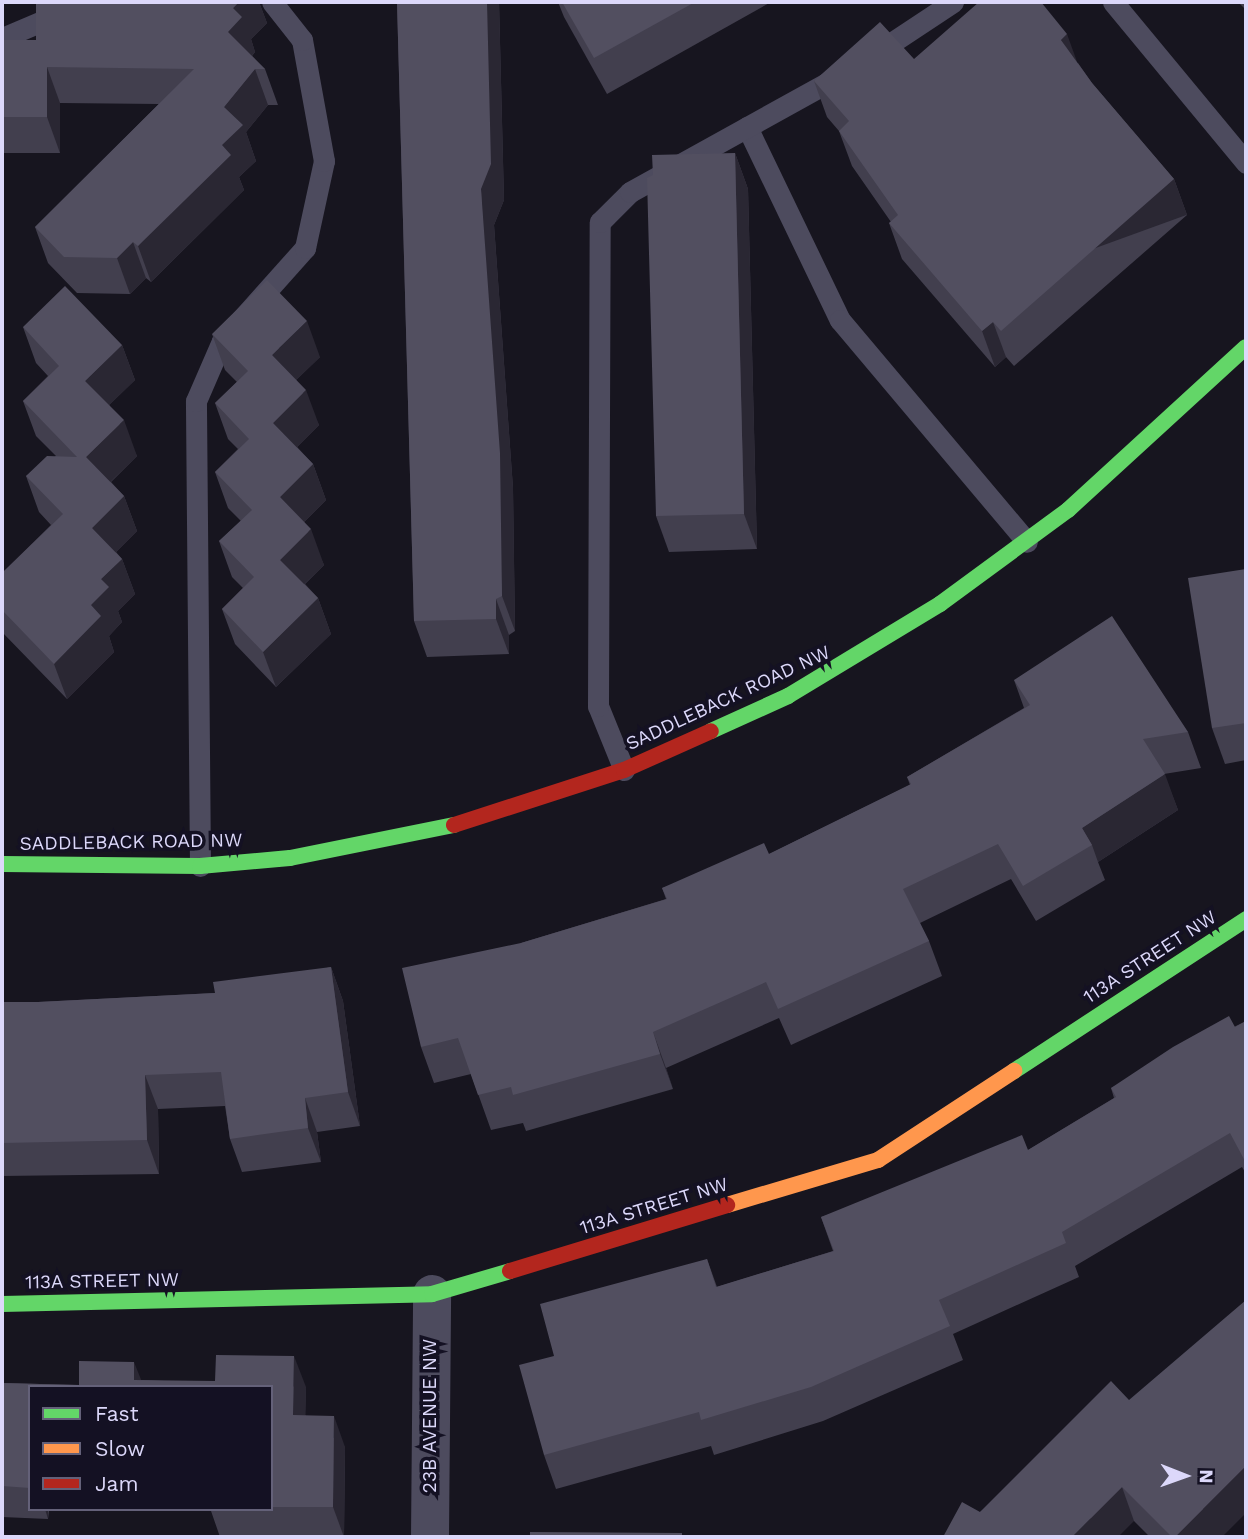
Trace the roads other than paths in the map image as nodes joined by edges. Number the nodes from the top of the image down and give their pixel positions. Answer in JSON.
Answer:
{"nodes":[{"id":1,"x":65,"y":2,"type":"edge"},
{"id":2,"x":272,"y":2,"type":"edge"},
{"id":3,"x":953,"y":2,"type":"edge"},
{"id":4,"x":1113,"y":2,"type":"edge"},
{"id":5,"x":2,"y":38,"type":"edge"},
{"id":6,"x":747,"y":127,"type":"junction"},
{"id":7,"x":1246,"y":163,"type":"edge"},
{"id":8,"x":1246,"y":347,"type":"edge"},
{"id":9,"x":1027,"y":542,"type":"junction"},
{"id":10,"x":624,"y":770,"type":"junction"},
{"id":11,"x":2,"y":864,"type":"edge"},
{"id":12,"x":200,"y":866,"type":"junction"},
{"id":13,"x":1246,"y":919,"type":"edge"},
{"id":14,"x":432,"y":1294,"type":"junction"},
{"id":15,"x":2,"y":1304,"type":"edge"},
{"id":16,"x":430,"y":1537,"type":"edge"}],
"edges":[{"from":1,"to":5,"type":"lane"},
{"from":2,"to":12,"type":"lane"},
{"from":3,"to":6,"type":"lane"},
{"from":4,"to":7,"type":"lane"},
{"from":6,"to":9,"type":"lane"},
{"from":6,"to":10,"type":"lane"},
{"from":8,"to":9,"type":"street","name":"SADDLEBACK ROAD NW"},
{"from":9,"to":10,"type":"street","name":"SADDLEBACK ROAD NW"},
{"from":10,"to":12,"type":"street","name":"SADDLEBACK ROAD NW"},
{"from":11,"to":12,"type":"street","name":"SADDLEBACK ROAD NW"},
{"from":13,"to":14,"type":"street","name":"113A STREET NW"},
{"from":14,"to":15,"type":"street","name":"113A STREET NW"},
{"from":14,"to":16,"type":"street","name":"23B AVENUE NW"}]}
